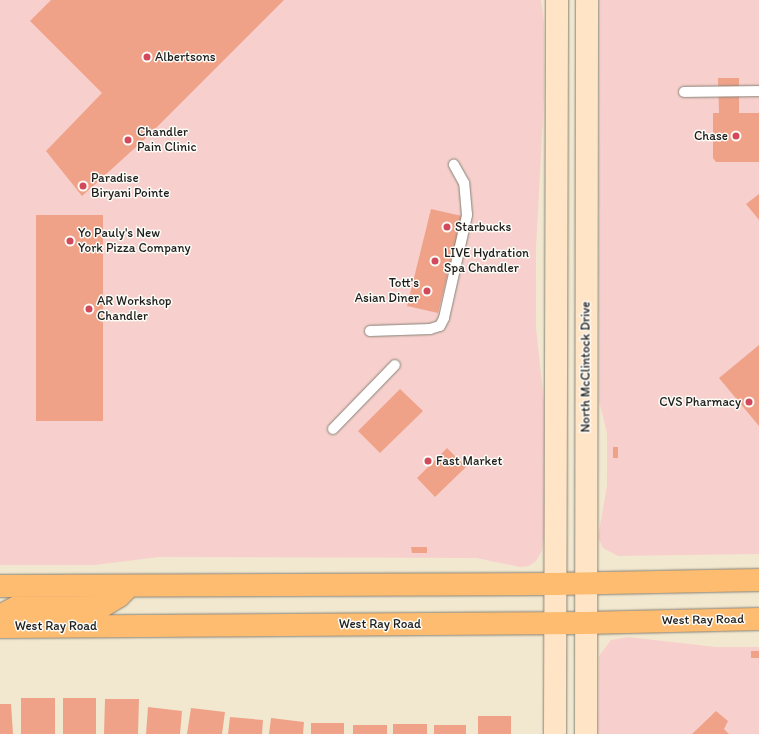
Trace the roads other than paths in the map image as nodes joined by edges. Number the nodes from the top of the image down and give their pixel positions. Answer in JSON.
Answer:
{"nodes":[{"id":1,"x":557,"y":0,"type":"edge"},
{"id":2,"x":587,"y":0,"type":"edge"},
{"id":3,"x":759,"y":91,"type":"edge"},
{"id":4,"x":684,"y":92,"type":"dead end"},
{"id":5,"x":454,"y":164,"type":"dead end"},
{"id":6,"x":370,"y":331,"type":"dead end"},
{"id":7,"x":396,"y":365,"type":"dead end"},
{"id":8,"x":332,"y":429,"type":"dead end"},
{"id":9,"x":759,"y":580,"type":"edge"},
{"id":10,"x":585,"y":583,"type":"junction"},
{"id":11,"x":555,"y":584,"type":"junction"},
{"id":12,"x":0,"y":586,"type":"edge"},
{"id":13,"x":129,"y":586,"type":"junction"},
{"id":14,"x":0,"y":616,"type":"edge"},
{"id":15,"x":759,"y":619,"type":"edge"},
{"id":16,"x":555,"y":623,"type":"junction"},
{"id":17,"x":586,"y":623,"type":"junction"},
{"id":18,"x":0,"y":627,"type":"edge"},
{"id":19,"x":555,"y":734,"type":"edge"},
{"id":20,"x":586,"y":734,"type":"edge"}],
"edges":[{"from":1,"to":11,"type":"main road"},
{"from":2,"to":10,"type":"main road","name":"North McClintock Drive"},
{"from":3,"to":4,"type":"lane"},
{"from":5,"to":6,"type":"lane"},
{"from":7,"to":8,"type":"lane"},
{"from":9,"to":10,"type":"main road"},
{"from":10,"to":11,"type":"main road"},
{"from":10,"to":17,"type":"main road","name":"North McClintock Drive"},
{"from":11,"to":13,"type":"main road"},
{"from":11,"to":16,"type":"main road"},
{"from":12,"to":13,"type":"main road"},
{"from":13,"to":14,"type":"main road"},
{"from":15,"to":17,"type":"main road","name":"West Ray Road"},
{"from":16,"to":17,"type":"main road","name":"West Ray Road"},
{"from":16,"to":18,"type":"main road","name":"West Ray Road"},
{"from":16,"to":19,"type":"main road"},
{"from":17,"to":20,"type":"main road","name":"North McClintock Drive"}]}
